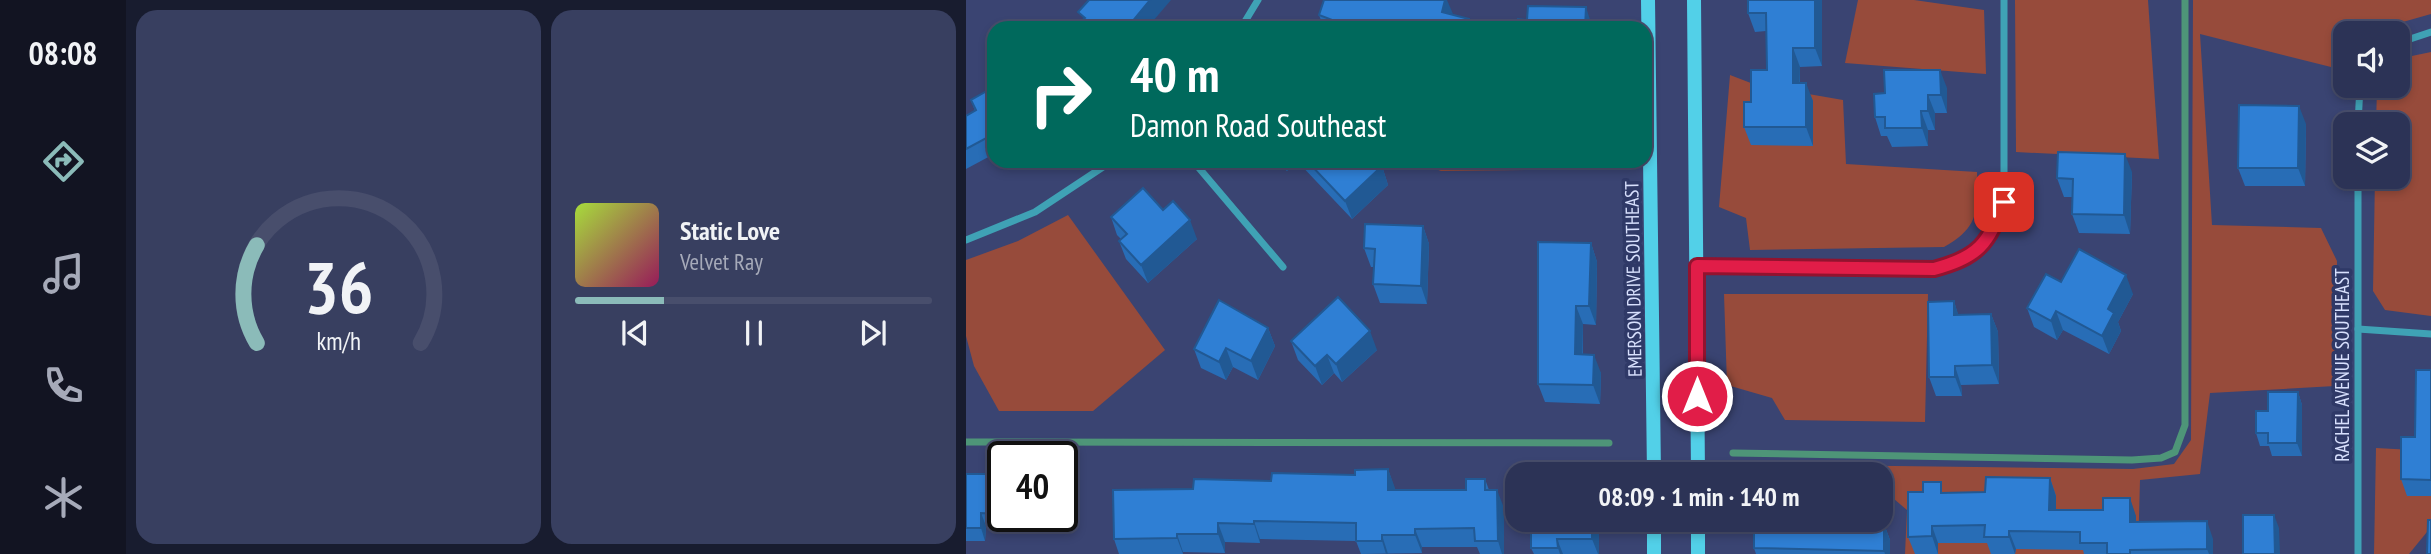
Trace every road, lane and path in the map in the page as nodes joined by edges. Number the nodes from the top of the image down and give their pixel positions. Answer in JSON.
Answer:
{"nodes":[{"id":1,"x":1258,"y":0,"type":"edge"},
{"id":2,"x":1648,"y":0,"type":"edge"},
{"id":3,"x":1694,"y":0,"type":"edge"},
{"id":4,"x":2004,"y":0,"type":"edge"},
{"id":5,"x":1245,"y":21,"type":"edge"},
{"id":6,"x":1648,"y":21,"type":"edge"},
{"id":7,"x":2431,"y":32,"type":"edge"},
{"id":8,"x":2410,"y":39,"type":"edge"},
{"id":9,"x":1101,"y":168,"type":"edge"},
{"id":10,"x":1199,"y":168,"type":"edge"},
{"id":11,"x":1650,"y":168,"type":"edge"},
{"id":12,"x":2358,"y":189,"type":"edge"},
{"id":13,"x":966,"y":240,"type":"edge"},
{"id":14,"x":1697,"y":266,"type":"junction"},
{"id":15,"x":1283,"y":267,"type":"dead end"},
{"id":16,"x":2358,"y":329,"type":"junction"},
{"id":17,"x":2431,"y":334,"type":"edge"},
{"id":18,"x":1654,"y":462,"type":"edge"},
{"id":19,"x":1698,"y":462,"type":"edge"},
{"id":20,"x":1654,"y":532,"type":"edge"},
{"id":21,"x":1698,"y":532,"type":"edge"},
{"id":22,"x":1654,"y":554,"type":"edge"},
{"id":23,"x":1698,"y":554,"type":"edge"},
{"id":24,"x":2358,"y":554,"type":"edge"}],
"edges":[{"from":1,"to":5,"type":"street"},
{"from":2,"to":6,"type":"street","name":"EMERSON DRIVE SOUTHEAST"},
{"from":3,"to":14,"type":"street"},
{"from":4,"to":14,"type":"street"},
{"from":7,"to":8,"type":"street"},
{"from":9,"to":13,"type":"street"},
{"from":10,"to":15,"type":"street"},
{"from":11,"to":18,"type":"street","name":"EMERSON DRIVE SOUTHEAST"},
{"from":12,"to":16,"type":"street","name":"RACHEL AVENUE SOUTHEAST"},
{"from":14,"to":19,"type":"street"},
{"from":16,"to":17,"type":"street"},
{"from":16,"to":24,"type":"street","name":"RACHEL AVENUE SOUTHEAST"},
{"from":20,"to":22,"type":"street"},
{"from":21,"to":23,"type":"street"}]}
